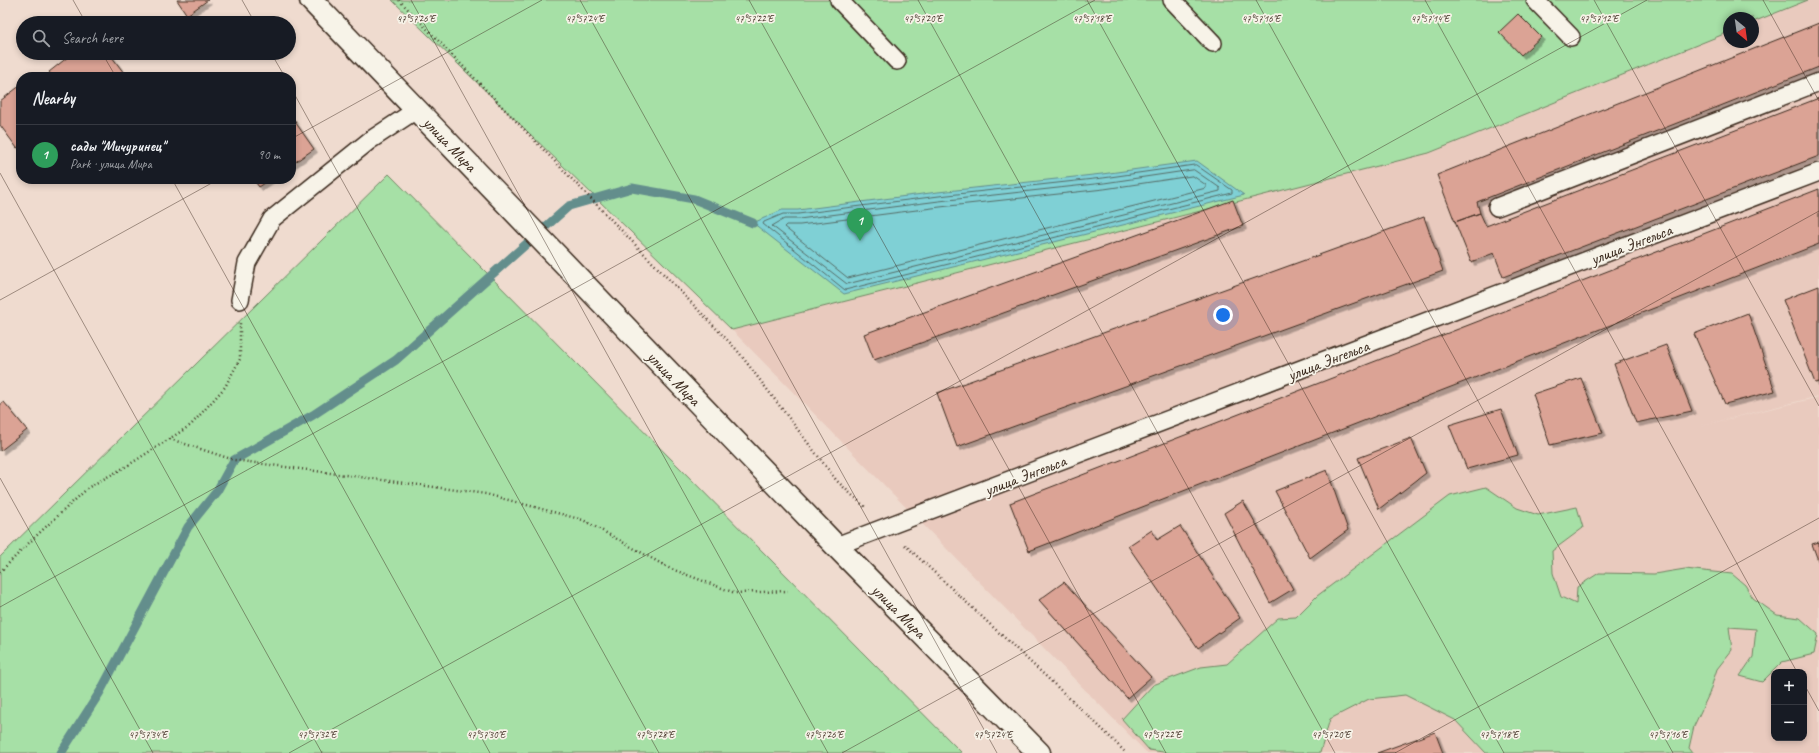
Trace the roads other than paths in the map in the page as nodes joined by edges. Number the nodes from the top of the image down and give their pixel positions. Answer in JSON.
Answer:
{"nodes":[{"id":1,"x":311,"y":0,"type":"edge"},
{"id":2,"x":840,"y":0,"type":"edge"},
{"id":3,"x":1172,"y":0,"type":"edge"},
{"id":4,"x":1535,"y":0,"type":"edge"},
{"id":5,"x":1571,"y":37,"type":"dead end"},
{"id":6,"x":1213,"y":43,"type":"dead end"},
{"id":7,"x":897,"y":61,"type":"dead end"},
{"id":8,"x":1819,"y":82,"type":"edge"},
{"id":9,"x":416,"y":110,"type":"junction"},
{"id":10,"x":1819,"y":172,"type":"edge"},
{"id":11,"x":1497,"y":207,"type":"dead end"},
{"id":12,"x":240,"y":300,"type":"road end"},
{"id":13,"x":836,"y":546,"type":"junction"},
{"id":14,"x":1040,"y":753,"type":"edge"}],
"edges":[{"from":1,"to":9,"type":"main road","name":"улица Мира"},
{"from":2,"to":7,"type":"lane"},
{"from":3,"to":6,"type":"lane"},
{"from":4,"to":5,"type":"lane"},
{"from":8,"to":11,"type":"lane"},
{"from":9,"to":12,"type":"lane"},
{"from":9,"to":13,"type":"main road","name":"улица Мира"},
{"from":10,"to":13,"type":"lane","name":"улица Энгельса"},
{"from":13,"to":14,"type":"main road","name":"улица Мира"}]}
